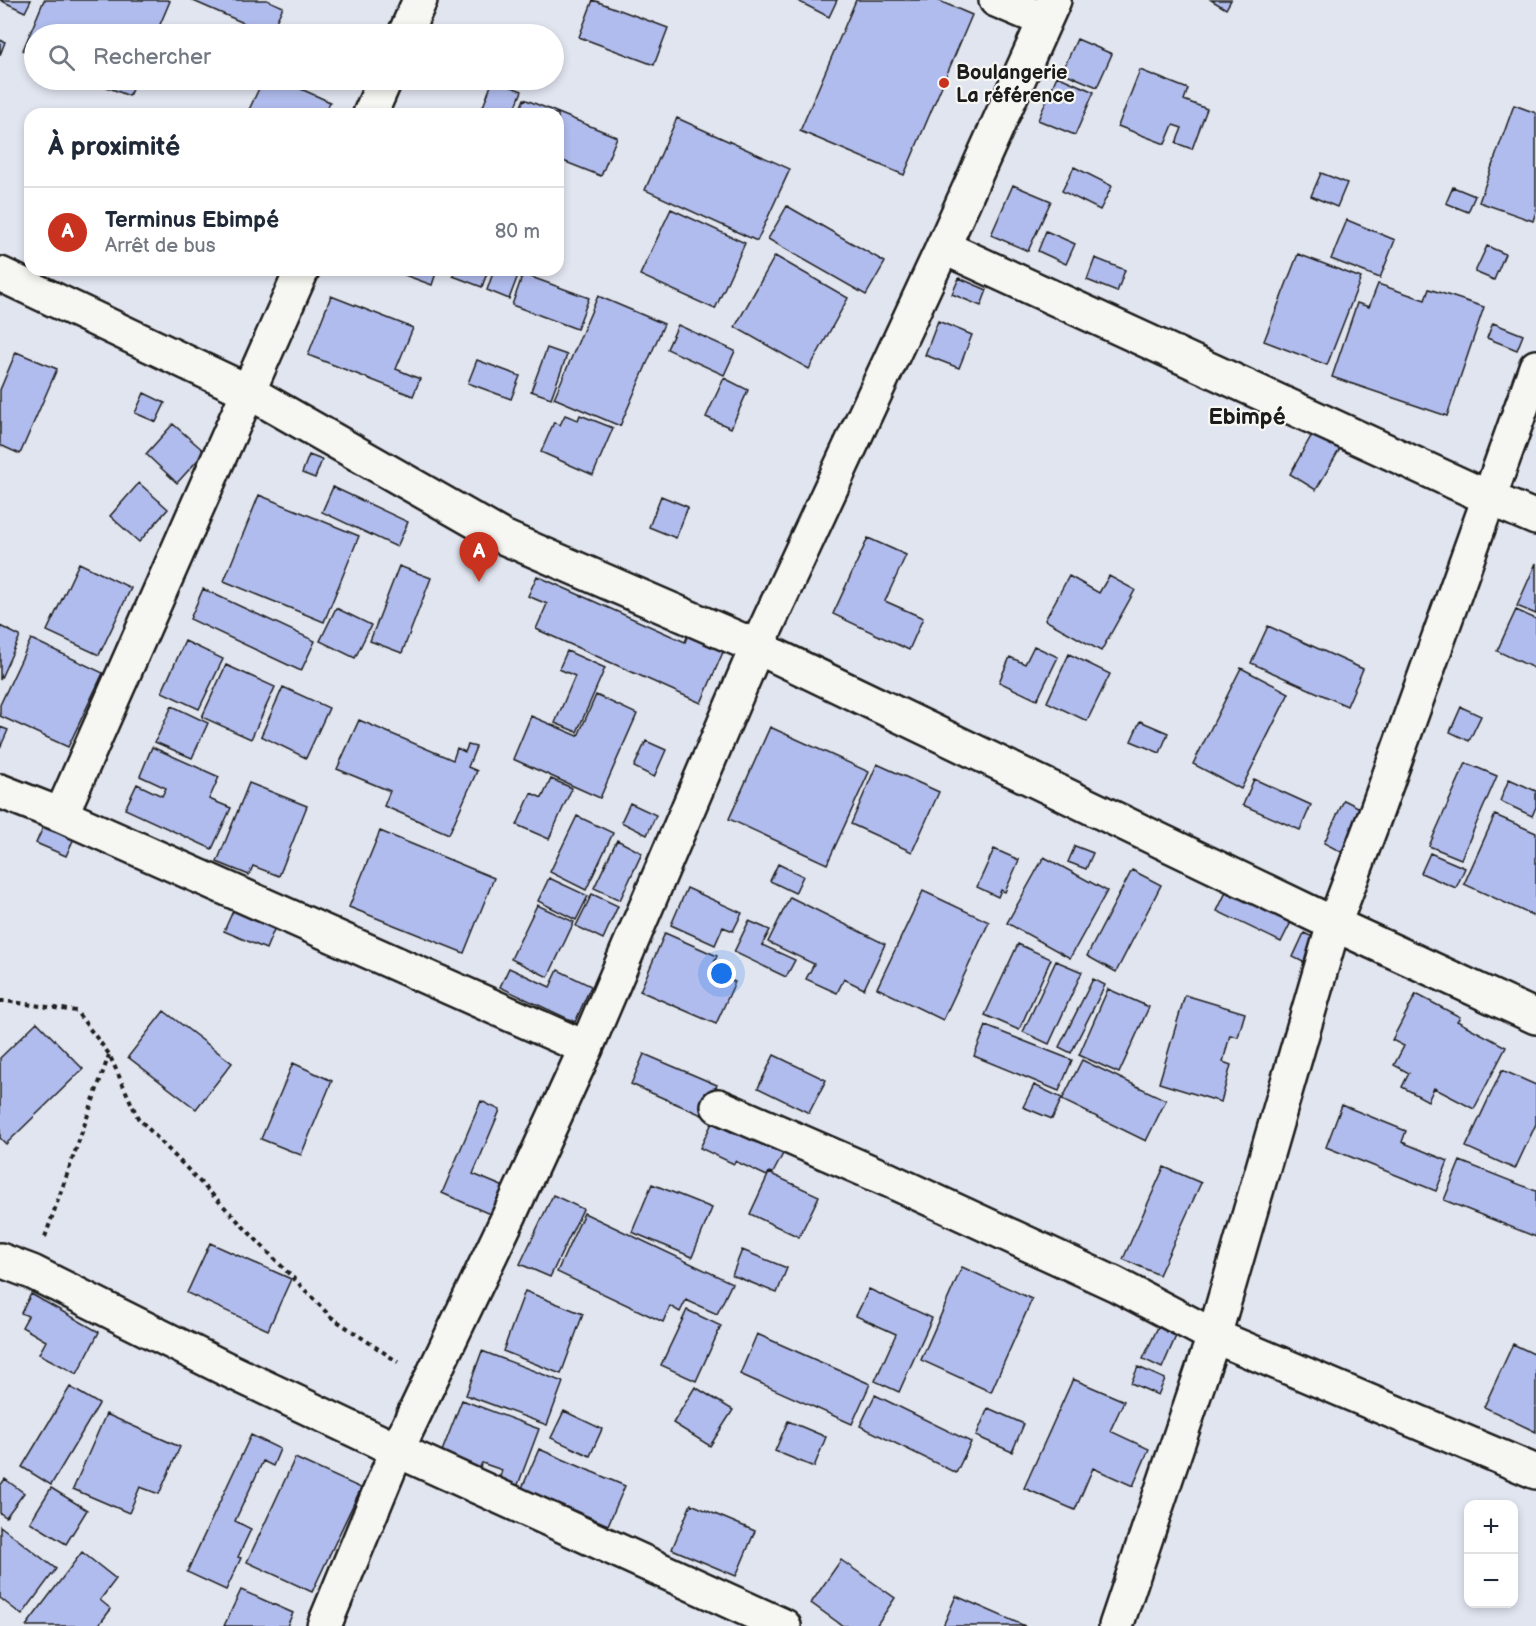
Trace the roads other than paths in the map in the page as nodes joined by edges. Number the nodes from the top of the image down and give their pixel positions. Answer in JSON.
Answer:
{"nodes":[{"id":1,"x":420,"y":0,"type":"edge"},
{"id":2,"x":996,"y":0,"type":"edge"},
{"id":3,"x":1049,"y":10,"type":"edge"},
{"id":4,"x":409,"y":24,"type":"edge"},
{"id":5,"x":381,"y":90,"type":"edge"},
{"id":6,"x":373,"y":108,"type":"edge"},
{"id":7,"x":944,"y":248,"type":"junction"},
{"id":8,"x":0,"y":274,"type":"edge"},
{"id":9,"x":299,"y":276,"type":"edge"},
{"id":10,"x":1536,"y":368,"type":"edge"},
{"id":11,"x":249,"y":392,"type":"junction"},
{"id":12,"x":1489,"y":498,"type":"junction"},
{"id":13,"x":1536,"y":518,"type":"edge"},
{"id":14,"x":757,"y":647,"type":"junction"},
{"id":15,"x":0,"y":791,"type":"edge"},
{"id":16,"x":61,"y":815,"type":"junction"},
{"id":17,"x":1334,"y":924,"type":"junction"},
{"id":18,"x":1536,"y":1017,"type":"edge"},
{"id":19,"x":586,"y":1048,"type":"junction"},
{"id":20,"x":718,"y":1106,"type":"dead end"},
{"id":21,"x":0,"y":1260,"type":"edge"},
{"id":22,"x":1214,"y":1336,"type":"junction"},
{"id":23,"x":397,"y":1450,"type":"junction"},
{"id":24,"x":1536,"y":1472,"type":"edge"},
{"id":25,"x":324,"y":1626,"type":"edge"},
{"id":26,"x":784,"y":1626,"type":"edge"},
{"id":27,"x":1116,"y":1626,"type":"edge"}],
"edges":[{"from":1,"to":4,"type":"street"},
{"from":2,"to":3,"type":"street"},
{"from":3,"to":7,"type":"street"},
{"from":5,"to":6,"type":"street"},
{"from":7,"to":12,"type":"street"},
{"from":7,"to":14,"type":"street"},
{"from":8,"to":11,"type":"street"},
{"from":9,"to":11,"type":"street"},
{"from":10,"to":12,"type":"street"},
{"from":11,"to":14,"type":"street"},
{"from":11,"to":16,"type":"street"},
{"from":12,"to":13,"type":"street"},
{"from":12,"to":17,"type":"street"},
{"from":14,"to":17,"type":"street"},
{"from":14,"to":19,"type":"street"},
{"from":15,"to":16,"type":"street"},
{"from":16,"to":19,"type":"street"},
{"from":17,"to":18,"type":"street"},
{"from":17,"to":22,"type":"street"},
{"from":19,"to":23,"type":"street"},
{"from":20,"to":22,"type":"street"},
{"from":21,"to":23,"type":"street"},
{"from":22,"to":24,"type":"street"},
{"from":22,"to":27,"type":"street"},
{"from":23,"to":25,"type":"street"},
{"from":23,"to":26,"type":"street"}]}
